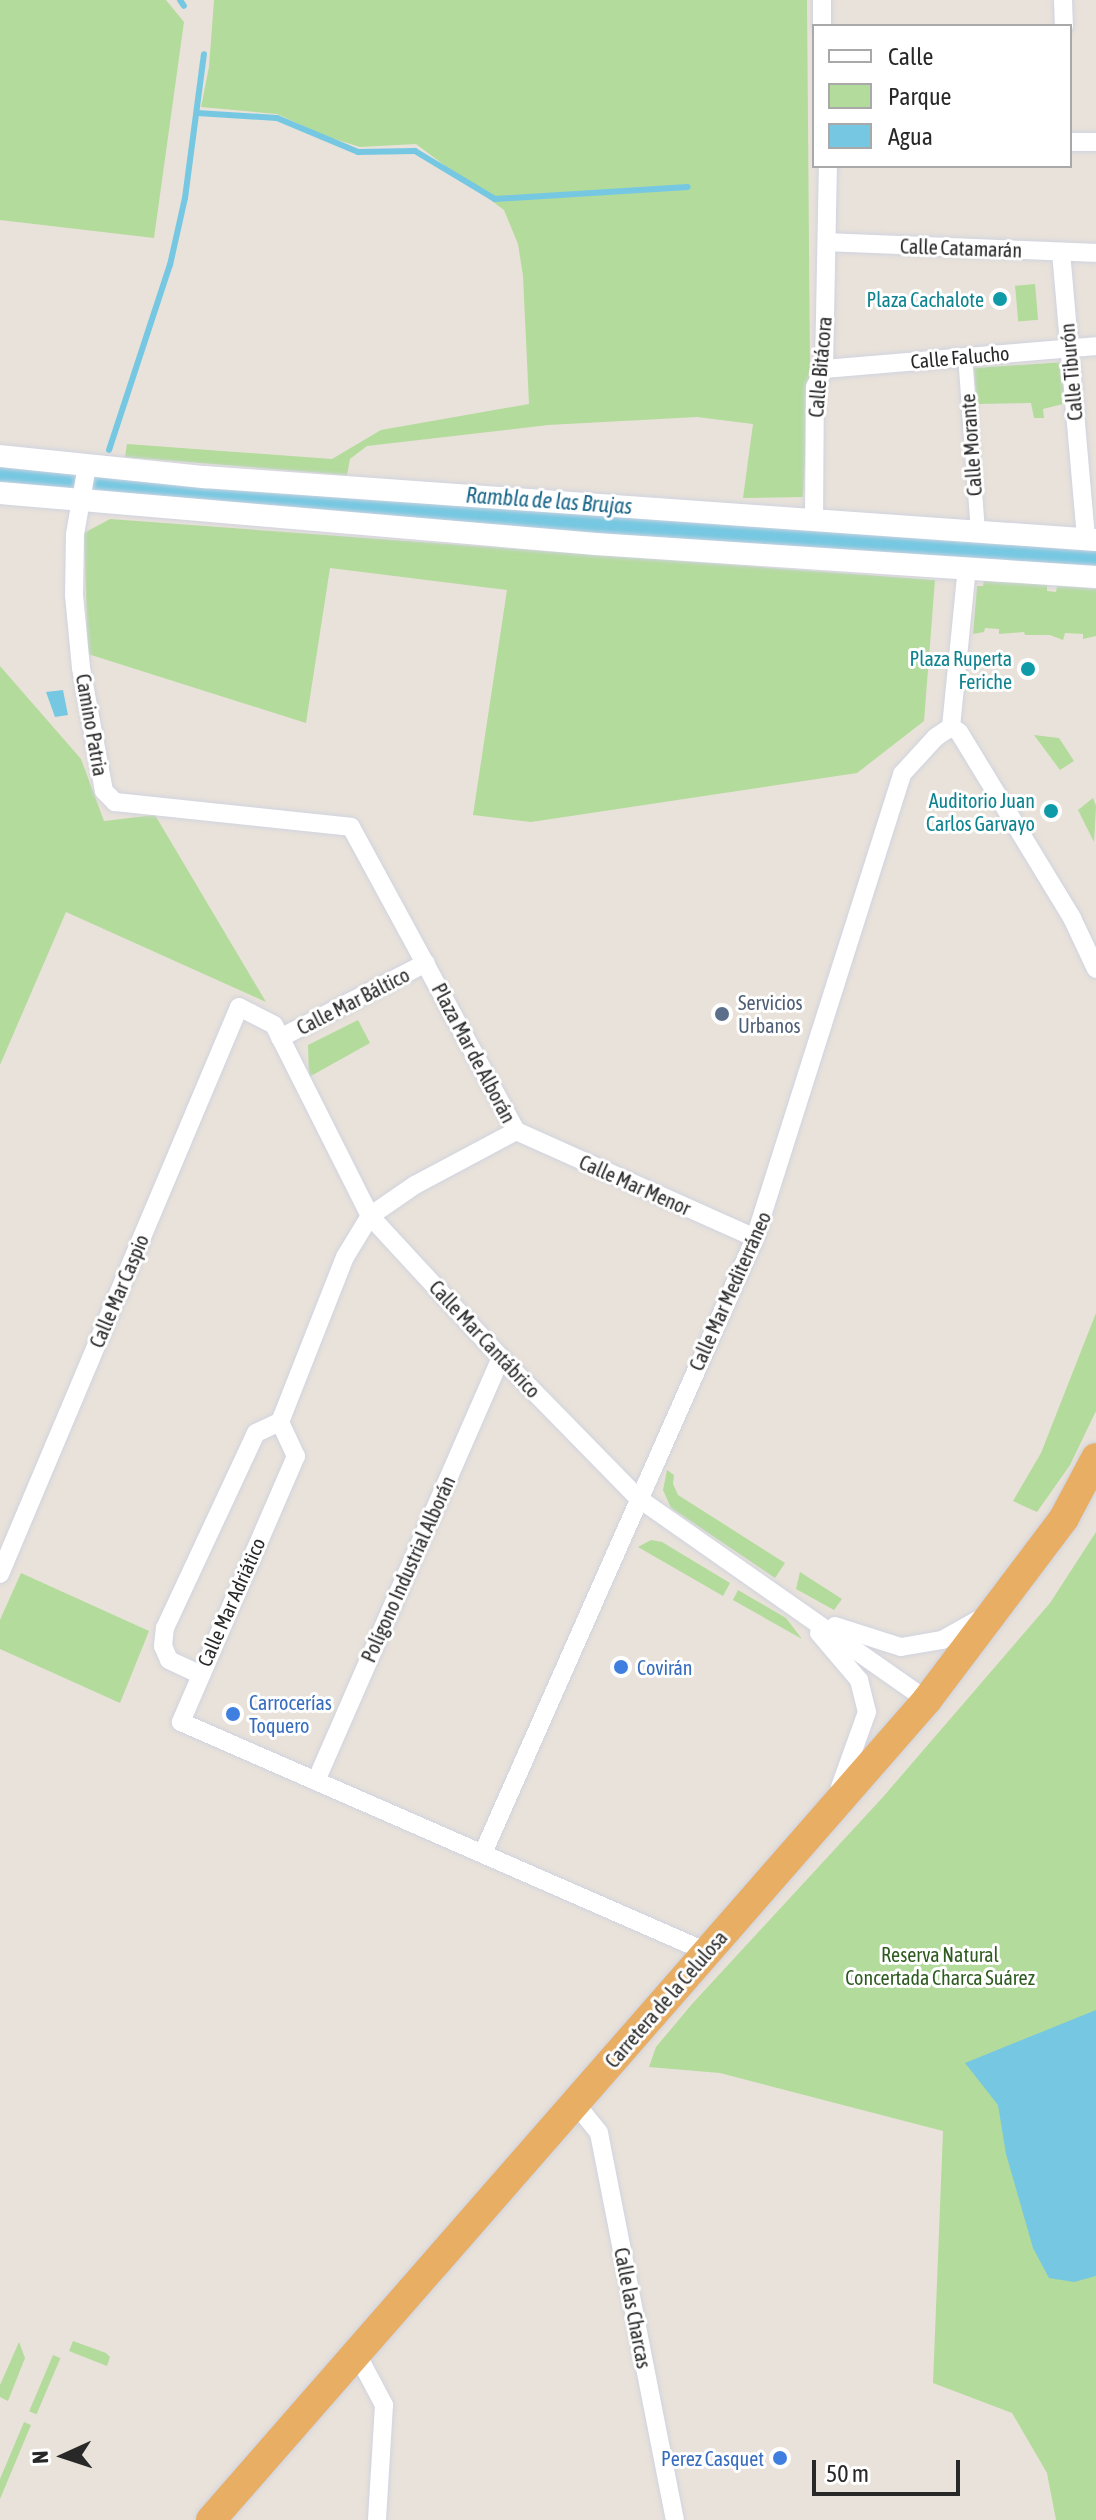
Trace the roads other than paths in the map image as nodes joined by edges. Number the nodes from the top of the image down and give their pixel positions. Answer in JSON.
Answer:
{"nodes":[{"id":1,"x":822,"y":0,"type":"edge"},
{"id":2,"x":1063,"y":0,"type":"edge"},
{"id":3,"x":822,"y":24,"type":"edge"},
{"id":4,"x":1064,"y":24,"type":"edge"},
{"id":5,"x":1072,"y":142,"type":"edge"},
{"id":6,"x":1096,"y":142,"type":"edge"},
{"id":7,"x":828,"y":168,"type":"edge"},
{"id":8,"x":827,"y":242,"type":"junction"},
{"id":9,"x":1061,"y":252,"type":"junction"},
{"id":10,"x":1096,"y":253,"type":"edge"},
{"id":11,"x":1096,"y":346,"type":"edge"},
{"id":12,"x":1069,"y":348,"type":"junction"},
{"id":13,"x":965,"y":355,"type":"junction"},
{"id":14,"x":824,"y":369,"type":"junction"},
{"id":15,"x":0,"y":456,"type":"edge"},
{"id":16,"x":86,"y":470,"type":"junction"},
{"id":17,"x":0,"y":493,"type":"edge"},
{"id":18,"x":80,"y":498,"type":"junction"},
{"id":19,"x":814,"y":521,"type":"junction"},
{"id":20,"x":978,"y":534,"type":"junction"},
{"id":21,"x":1091,"y":540,"type":"edge"},
{"id":22,"x":967,"y":568,"type":"junction"},
{"id":23,"x":1096,"y":577,"type":"edge"},
{"id":24,"x":951,"y":727,"type":"junction"},
{"id":25,"x":351,"y":827,"type":"joint"},
{"id":26,"x":426,"y":963,"type":"junction"},
{"id":27,"x":1096,"y":969,"type":"edge"},
{"id":28,"x":239,"y":1007,"type":"joint"},
{"id":29,"x":280,"y":1038,"type":"junction"},
{"id":30,"x":516,"y":1131,"type":"junction"},
{"id":31,"x":370,"y":1216,"type":"junction"},
{"id":32,"x":755,"y":1238,"type":"junction"},
{"id":33,"x":501,"y":1358,"type":"junction"},
{"id":34,"x":280,"y":1422,"type":"junction"},
{"id":35,"x":1096,"y":1458,"type":"edge"},
{"id":36,"x":638,"y":1498,"type":"junction"},
{"id":37,"x":0,"y":1574,"type":"edge"},
{"id":38,"x":993,"y":1612,"type":"junction"},
{"id":39,"x":802,"y":1613,"type":"junction"},
{"id":40,"x":199,"y":1674,"type":"junction"},
{"id":41,"x":927,"y":1700,"type":"junction"},
{"id":42,"x":316,"y":1781,"type":"junction"},
{"id":43,"x":830,"y":1811,"type":"junction"},
{"id":44,"x":483,"y":1853,"type":"junction"},
{"id":45,"x":707,"y":1952,"type":"junction"},
{"id":46,"x":575,"y":2103,"type":"junction"},
{"id":47,"x":357,"y":2354,"type":"junction"},
{"id":48,"x":211,"y":2520,"type":"edge"},
{"id":49,"x":377,"y":2520,"type":"edge"},
{"id":50,"x":675,"y":2520,"type":"edge"}],
"edges":[{"from":1,"to":3,"type":"street"},
{"from":2,"to":4,"type":"street"},
{"from":5,"to":6,"type":"street"},
{"from":7,"to":8,"type":"street","name":"Calle Bitácora"},
{"from":8,"to":9,"type":"street","name":"Calle Catamarán"},
{"from":8,"to":14,"type":"street","name":"Calle Bitácora"},
{"from":9,"to":10,"type":"street","name":"Calle Catamarán"},
{"from":9,"to":12,"type":"street","name":"Calle Tiburón"},
{"from":11,"to":12,"type":"street","name":"Calle Falucho"},
{"from":12,"to":13,"type":"street","name":"Calle Falucho"},
{"from":12,"to":21,"type":"street","name":"Calle Tiburón"},
{"from":13,"to":14,"type":"street","name":"Calle Falucho"},
{"from":13,"to":20,"type":"street","name":"Calle Morante"},
{"from":14,"to":19,"type":"street","name":"Calle Bitácora"},
{"from":15,"to":16,"type":"street"},
{"from":16,"to":18,"type":"street"},
{"from":16,"to":19,"type":"street"},
{"from":17,"to":18,"type":"street"},
{"from":18,"to":22,"type":"street"},
{"from":18,"to":25,"type":"street","name":"Camino Patria"},
{"from":19,"to":20,"type":"street"},
{"from":20,"to":21,"type":"street"},
{"from":22,"to":23,"type":"street"},
{"from":22,"to":24,"type":"street"},
{"from":24,"to":27,"type":"street"},
{"from":24,"to":32,"type":"street","name":"Calle Mar Mediterráneo"},
{"from":25,"to":26,"type":"street","name":"Plaza Mar de Alborán"},
{"from":26,"to":29,"type":"street","name":"Calle Mar Báltico"},
{"from":26,"to":30,"type":"street","name":"Plaza Mar de Alborán"},
{"from":28,"to":29,"type":"street","name":"Calle Mar Cantábrico"},
{"from":28,"to":37,"type":"street","name":"Calle Mar Caspio"},
{"from":29,"to":31,"type":"street","name":"Calle Mar Cantábrico"},
{"from":30,"to":31,"type":"street","name":"Plaza Mar de Alborán"},
{"from":30,"to":32,"type":"street","name":"Calle Mar Menor"},
{"from":31,"to":33,"type":"street","name":"Calle Mar Cantábrico"},
{"from":31,"to":34,"type":"street"},
{"from":32,"to":36,"type":"street","name":"Calle Mar Mediterráneo"},
{"from":33,"to":36,"type":"street","name":"Calle Mar Cantábrico"},
{"from":33,"to":42,"type":"street","name":"Polígono Industrial Alborán"},
{"from":34,"to":40,"type":"street","name":"Calle Mar Adriático"},
{"from":34,"to":40,"type":"street","name":"Calle Mar Adriático"},
{"from":35,"to":38,"type":"highway","name":"Carretera de la Celulosa"},
{"from":36,"to":39,"type":"street","name":"Calle Mar Cantábrico"},
{"from":36,"to":44,"type":"street","name":"Calle Mar Mediterráneo"},
{"from":38,"to":39,"type":"street","name":"Calle Mar Cantábrico"},
{"from":38,"to":41,"type":"highway","name":"Carretera de la Celulosa"},
{"from":39,"to":41,"type":"street","name":"Calle Mar Cantábrico"},
{"from":39,"to":43,"type":"street","name":"Calle Mar Cantábrico"},
{"from":40,"to":42,"type":"street"},
{"from":41,"to":43,"type":"highway","name":"Carretera de la Celulosa"},
{"from":42,"to":44,"type":"street"},
{"from":43,"to":45,"type":"highway","name":"Carretera de la Celulosa"},
{"from":44,"to":45,"type":"street"},
{"from":45,"to":46,"type":"highway","name":"Carretera de la Celulosa"},
{"from":46,"to":47,"type":"highway","name":"Carretera de la Celulosa"},
{"from":46,"to":50,"type":"street","name":"Calle las Charcas"},
{"from":47,"to":48,"type":"highway","name":"Carretera de la Celulosa"},
{"from":47,"to":49,"type":"street"}]}
